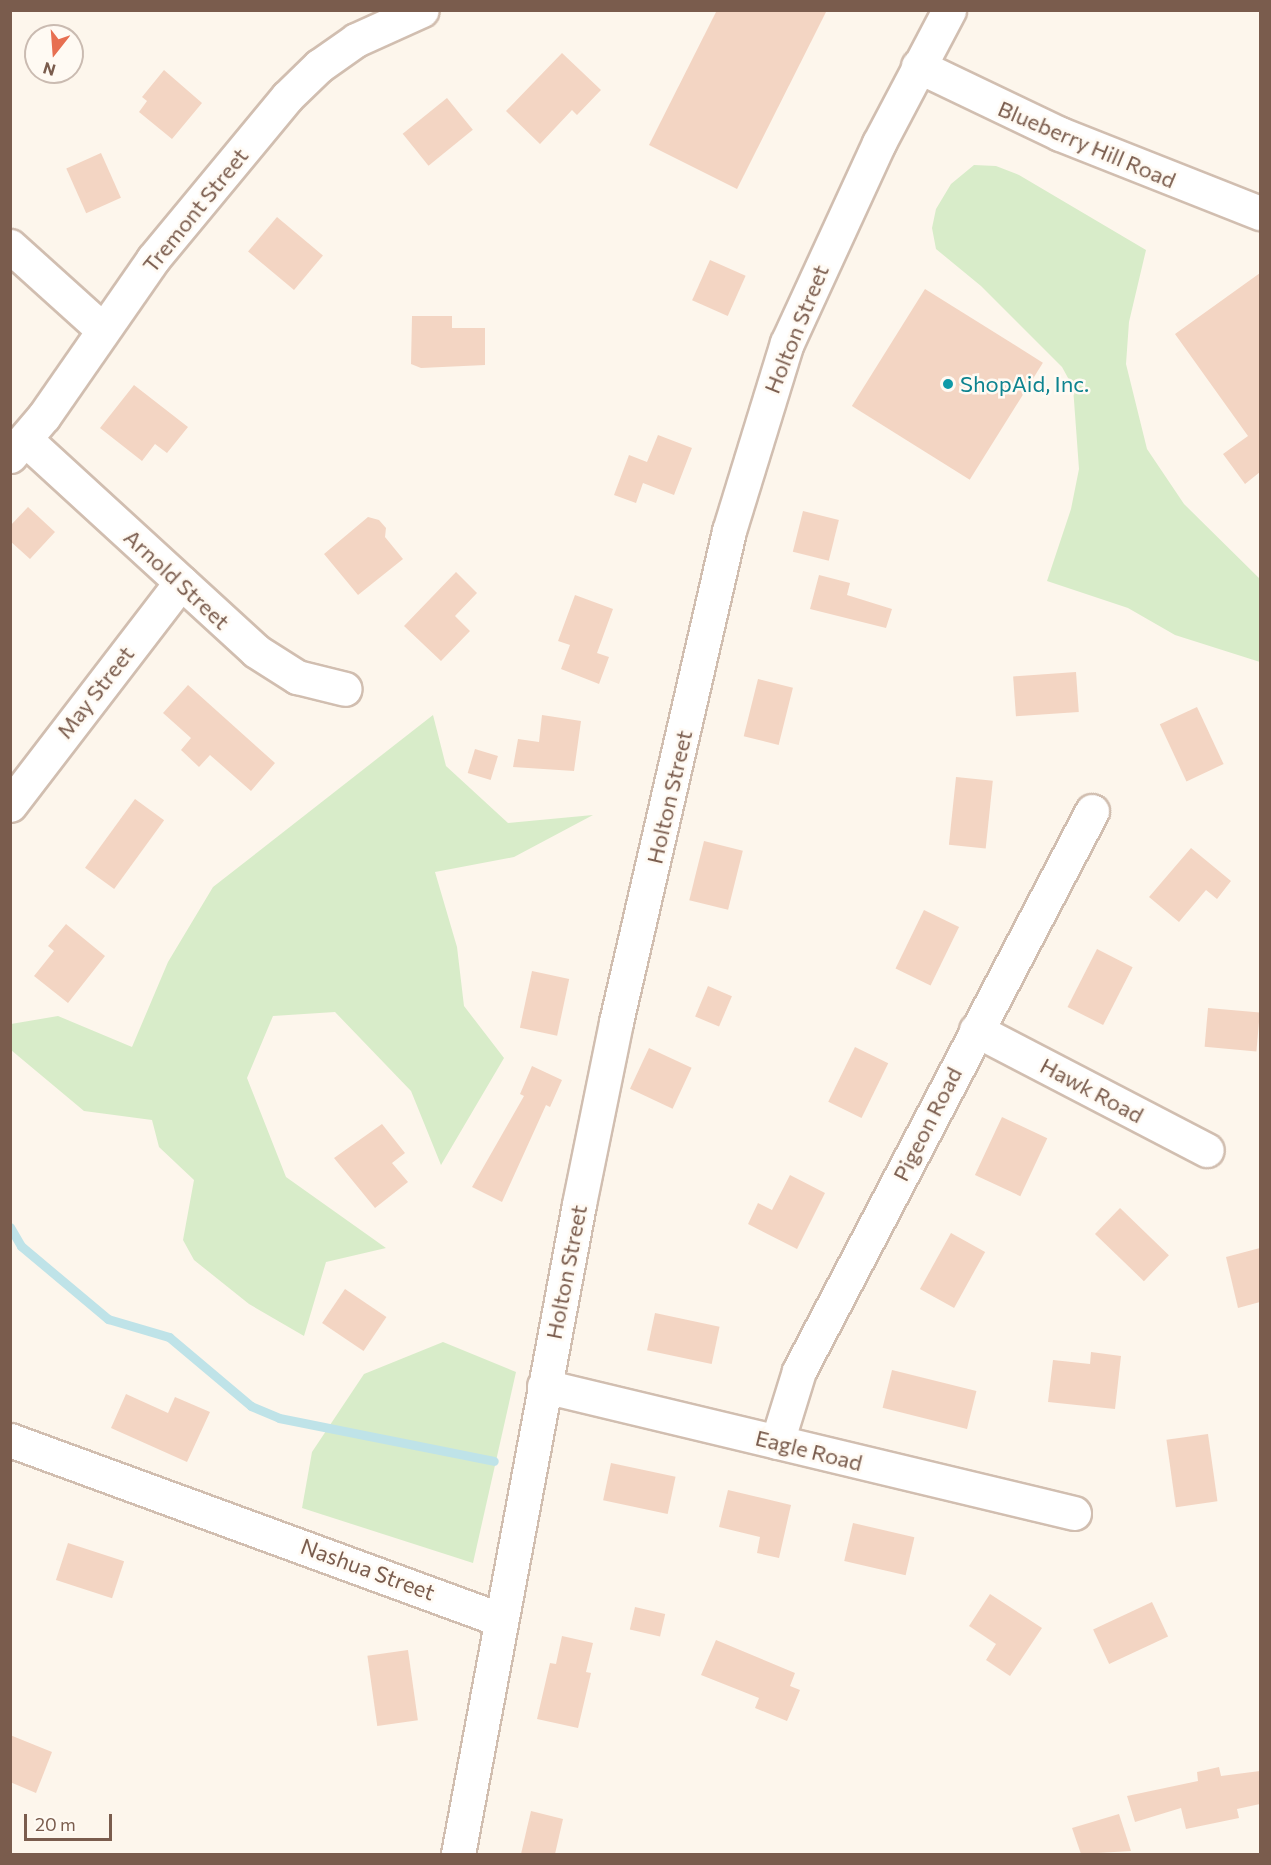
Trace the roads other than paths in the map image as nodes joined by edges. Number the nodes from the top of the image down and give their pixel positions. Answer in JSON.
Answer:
{"nodes":[{"id":1,"x":422,"y":10,"type":"edge"},
{"id":2,"x":949,"y":10,"type":"edge"},
{"id":3,"x":918,"y":66,"type":"junction"},
{"id":4,"x":1260,"y":213,"type":"edge"},
{"id":5,"x":10,"y":246,"type":"edge"},
{"id":6,"x":103,"y":330,"type":"junction"},
{"id":7,"x":18,"y":448,"type":"edge"},
{"id":8,"x":181,"y":582,"type":"junction"},
{"id":9,"x":345,"y":689,"type":"dead end"},
{"id":10,"x":10,"y":805,"type":"edge"},
{"id":11,"x":1092,"y":811,"type":"dead end"},
{"id":12,"x":976,"y":1030,"type":"junction"},
{"id":13,"x":1207,"y":1150,"type":"dead end"},
{"id":14,"x":544,"y":1386,"type":"junction"},
{"id":15,"x":10,"y":1440,"type":"edge"},
{"id":16,"x":777,"y":1442,"type":"junction"},
{"id":17,"x":1074,"y":1514,"type":"dead end"},
{"id":18,"x":499,"y":1619,"type":"junction"},
{"id":19,"x":458,"y":1854,"type":"edge"}],
"edges":[{"from":1,"to":6,"type":"street","name":"Tremont Street"},
{"from":2,"to":3,"type":"street","name":"Holton Street"},
{"from":3,"to":4,"type":"street","name":"Blueberry Hill Road"},
{"from":3,"to":14,"type":"street","name":"Holton Street"},
{"from":5,"to":6,"type":"street"},
{"from":6,"to":7,"type":"street","name":"Tremont Street"},
{"from":7,"to":8,"type":"street","name":"Arnold Street"},
{"from":8,"to":9,"type":"street","name":"Arnold Street"},
{"from":8,"to":10,"type":"street","name":"May Street"},
{"from":11,"to":12,"type":"street","name":"Pigeon Road"},
{"from":12,"to":13,"type":"street","name":"Hawk Road"},
{"from":12,"to":16,"type":"street","name":"Pigeon Road"},
{"from":14,"to":16,"type":"street","name":"Eagle Road"},
{"from":14,"to":18,"type":"street","name":"Holton Street"},
{"from":15,"to":18,"type":"street","name":"Nashua Street"},
{"from":16,"to":17,"type":"street","name":"Eagle Road"},
{"from":18,"to":19,"type":"street"}]}
